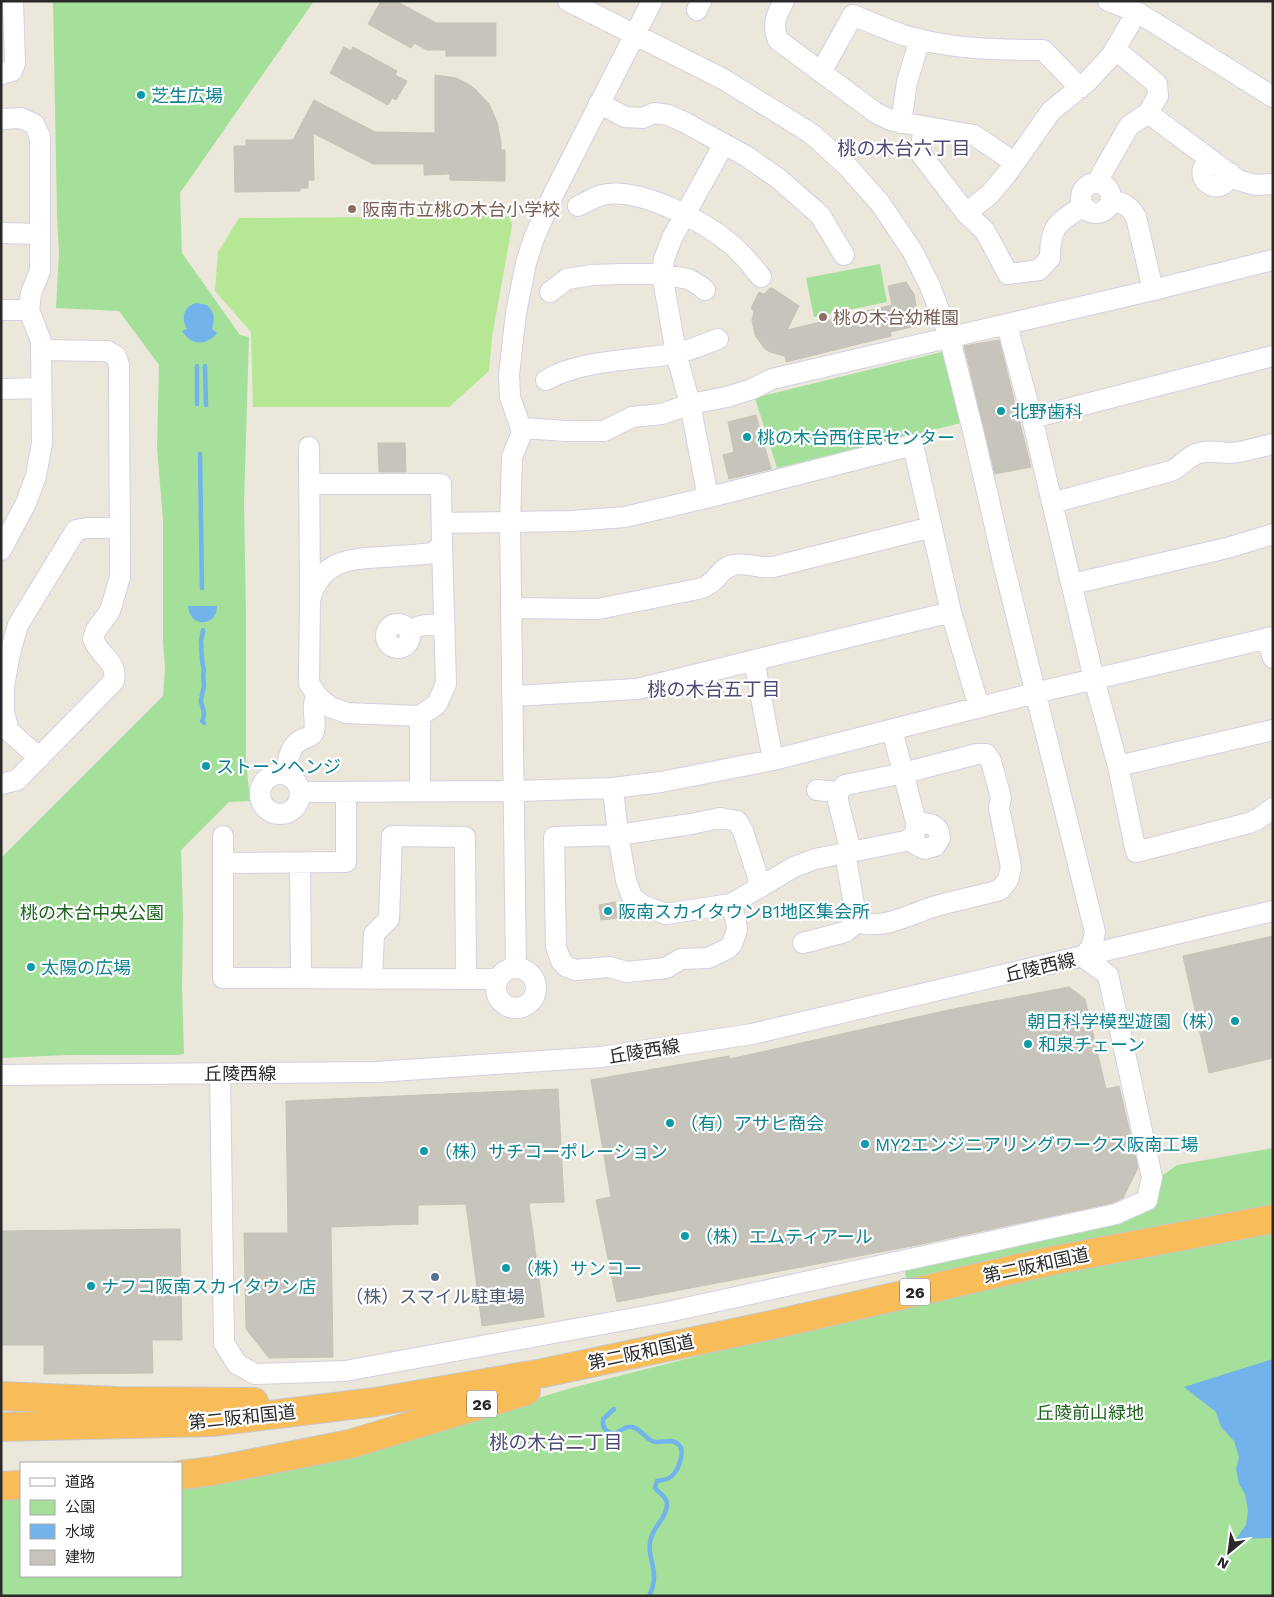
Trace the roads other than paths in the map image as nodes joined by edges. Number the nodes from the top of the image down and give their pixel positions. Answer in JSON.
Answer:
{"nodes":[{"id":1,"x":13,"y":1,"type":"edge"},
{"id":2,"x":568,"y":1,"type":"edge"},
{"id":3,"x":652,"y":1,"type":"edge"},
{"id":4,"x":1108,"y":1,"type":"edge"},
{"id":5,"x":777,"y":3,"type":"edge"},
{"id":6,"x":1137,"y":12,"type":"junction"},
{"id":7,"x":635,"y":35,"type":"junction"},
{"id":8,"x":920,"y":39,"type":"junction"},
{"id":9,"x":1115,"y":49,"type":"junction"},
{"id":10,"x":821,"y":72,"type":"junction"},
{"id":11,"x":1,"y":74,"type":"edge"},
{"id":12,"x":1080,"y":88,"type":"junction"},
{"id":13,"x":1273,"y":97,"type":"edge"},
{"id":14,"x":599,"y":103,"type":"junction"},
{"id":15,"x":1148,"y":113,"type":"junction"},
{"id":16,"x":1,"y":119,"type":"edge"},
{"id":17,"x":901,"y":123,"type":"junction"},
{"id":18,"x":924,"y":127,"type":"junction"},
{"id":19,"x":724,"y":144,"type":"junction"},
{"id":20,"x":1014,"y":162,"type":"junction"},
{"id":21,"x":1098,"y":183,"type":"junction"},
{"id":22,"x":1273,"y":184,"type":"edge"},
{"id":23,"x":1111,"y":201,"type":"junction"},
{"id":24,"x":578,"y":206,"type":"dead end"},
{"id":25,"x":1083,"y":206,"type":"junction"},
{"id":26,"x":966,"y":213,"type":"junction"},
{"id":27,"x":685,"y":214,"type":"junction"},
{"id":28,"x":1,"y":233,"type":"edge"},
{"id":29,"x":40,"y":234,"type":"junction"},
{"id":30,"x":844,"y":255,"type":"dead end"},
{"id":31,"x":1273,"y":260,"type":"edge"},
{"id":32,"x":662,"y":274,"type":"junction"},
{"id":33,"x":761,"y":277,"type":"dead end"},
{"id":34,"x":705,"y":290,"type":"dead end"},
{"id":35,"x":1153,"y":290,"type":"junction"},
{"id":36,"x":550,"y":292,"type":"dead end"},
{"id":37,"x":1,"y":310,"type":"edge"},
{"id":38,"x":29,"y":310,"type":"junction"},
{"id":39,"x":1007,"y":325,"type":"junction"},
{"id":40,"x":950,"y":338,"type":"junction"},
{"id":41,"x":718,"y":339,"type":"dead end"},
{"id":42,"x":41,"y":350,"type":"junction"},
{"id":43,"x":676,"y":353,"type":"junction"},
{"id":44,"x":1273,"y":356,"type":"edge"},
{"id":45,"x":546,"y":380,"type":"dead end"},
{"id":46,"x":41,"y":388,"type":"junction"},
{"id":47,"x":1,"y":389,"type":"edge"},
{"id":48,"x":690,"y":404,"type":"junction"},
{"id":49,"x":1032,"y":418,"type":"junction"},
{"id":50,"x":521,"y":428,"type":"junction"},
{"id":51,"x":1273,"y":444,"type":"edge"},
{"id":52,"x":309,"y":447,"type":"dead end"},
{"id":53,"x":309,"y":484,"type":"junction"},
{"id":54,"x":708,"y":498,"type":"junction"},
{"id":55,"x":1052,"y":503,"type":"junction"},
{"id":56,"x":442,"y":523,"type":"junction"},
{"id":57,"x":510,"y":523,"type":"junction"},
{"id":58,"x":932,"y":527,"type":"junction"},
{"id":59,"x":120,"y":528,"type":"junction"},
{"id":60,"x":1273,"y":534,"type":"edge"},
{"id":61,"x":442,"y":545,"type":"junction"},
{"id":62,"x":1,"y":550,"type":"edge"},
{"id":63,"x":1072,"y":584,"type":"junction"},
{"id":64,"x":310,"y":599,"type":"junction"},
{"id":65,"x":512,"y":608,"type":"junction"},
{"id":66,"x":951,"y":612,"type":"junction"},
{"id":67,"x":445,"y":626,"type":"junction"},
{"id":68,"x":410,"y":633,"type":"dead end"},
{"id":69,"x":1270,"y":638,"type":"edge"},
{"id":70,"x":1273,"y":658,"type":"edge"},
{"id":71,"x":754,"y":660,"type":"junction"},
{"id":72,"x":1094,"y":679,"type":"junction"},
{"id":73,"x":1035,"y":693,"type":"junction"},
{"id":74,"x":317,"y":696,"type":"junction"},
{"id":75,"x":514,"y":696,"type":"junction"},
{"id":76,"x":979,"y":707,"type":"junction"},
{"id":77,"x":420,"y":716,"type":"junction"},
{"id":78,"x":892,"y":730,"type":"junction"},
{"id":79,"x":1273,"y":730,"type":"edge"},
{"id":80,"x":39,"y":758,"type":"junction"},
{"id":81,"x":773,"y":760,"type":"junction"},
{"id":82,"x":1118,"y":766,"type":"junction"},
{"id":83,"x":904,"y":773,"type":"junction"},
{"id":84,"x":286,"y":775,"type":"junction"},
{"id":85,"x":1,"y":784,"type":"edge"},
{"id":86,"x":613,"y":788,"type":"junction"},
{"id":87,"x":817,"y":790,"type":"dead end"},
{"id":88,"x":420,"y":791,"type":"junction"},
{"id":89,"x":515,"y":791,"type":"junction"},
{"id":90,"x":300,"y":792,"type":"junction"},
{"id":91,"x":346,"y":792,"type":"junction"},
{"id":92,"x":838,"y":792,"type":"junction"},
{"id":93,"x":1273,"y":808,"type":"edge"},
{"id":94,"x":618,"y":835,"type":"junction"},
{"id":95,"x":223,"y":836,"type":"dead end"},
{"id":96,"x":848,"y":852,"type":"junction"},
{"id":97,"x":223,"y":863,"type":"junction"},
{"id":98,"x":300,"y":863,"type":"junction"},
{"id":99,"x":760,"y":887,"type":"junction"},
{"id":100,"x":731,"y":904,"type":"junction"},
{"id":101,"x":1273,"y":911,"type":"edge"},
{"id":102,"x":857,"y":922,"type":"junction"},
{"id":103,"x":803,"y":943,"type":"dead end"},
{"id":104,"x":1083,"y":957,"type":"junction"},
{"id":105,"x":516,"y":968,"type":"junction"},
{"id":106,"x":301,"y":978,"type":"junction"},
{"id":107,"x":372,"y":978,"type":"junction"},
{"id":108,"x":466,"y":979,"type":"junction"},
{"id":109,"x":498,"y":979,"type":"junction"},
{"id":110,"x":220,"y":1074,"type":"junction"},
{"id":111,"x":1,"y":1075,"type":"edge"},
{"id":112,"x":1273,"y":1219,"type":"edge"},
{"id":113,"x":780,"y":1323,"type":"junction"},
{"id":114,"x":1,"y":1396,"type":"edge"},
{"id":115,"x":375,"y":1402,"type":"junction"},
{"id":116,"x":1,"y":1427,"type":"edge"},
{"id":117,"x":182,"y":1475,"type":"edge"},
{"id":118,"x":20,"y":1485,"type":"edge"},
{"id":119,"x":1,"y":1486,"type":"edge"}],
"edges":[{"from":1,"to":11,"type":"street"},
{"from":2,"to":7,"type":"street"},
{"from":3,"to":7,"type":"street"},
{"from":4,"to":6,"type":"street"},
{"from":5,"to":10,"type":"street"},
{"from":6,"to":9,"type":"street"},
{"from":6,"to":13,"type":"street"},
{"from":7,"to":14,"type":"street"},
{"from":7,"to":40,"type":"street"},
{"from":8,"to":10,"type":"street"},
{"from":8,"to":12,"type":"street"},
{"from":8,"to":17,"type":"street"},
{"from":9,"to":12,"type":"street"},
{"from":9,"to":15,"type":"street"},
{"from":10,"to":17,"type":"street"},
{"from":12,"to":20,"type":"street"},
{"from":14,"to":19,"type":"street"},
{"from":14,"to":50,"type":"street"},
{"from":15,"to":21,"type":"street"},
{"from":15,"to":22,"type":"street"},
{"from":16,"to":29,"type":"street"},
{"from":17,"to":18,"type":"street"},
{"from":18,"to":20,"type":"street"},
{"from":18,"to":26,"type":"street"},
{"from":19,"to":27,"type":"street"},
{"from":19,"to":30,"type":"street"},
{"from":20,"to":26,"type":"street"},
{"from":21,"to":23,"type":"street"},
{"from":21,"to":25,"type":"street"},
{"from":23,"to":25,"type":"street"},
{"from":23,"to":35,"type":"street"},
{"from":24,"to":27,"type":"street"},
{"from":25,"to":26,"type":"street"},
{"from":27,"to":32,"type":"street"},
{"from":27,"to":33,"type":"street"},
{"from":28,"to":29,"type":"street"},
{"from":29,"to":38,"type":"street"},
{"from":31,"to":35,"type":"street"},
{"from":32,"to":34,"type":"street"},
{"from":32,"to":36,"type":"street"},
{"from":32,"to":43,"type":"street"},
{"from":35,"to":39,"type":"street"},
{"from":37,"to":38,"type":"street"},
{"from":38,"to":42,"type":"street"},
{"from":39,"to":40,"type":"street"},
{"from":39,"to":49,"type":"street"},
{"from":40,"to":48,"type":"street"},
{"from":40,"to":73,"type":"street"},
{"from":41,"to":43,"type":"street"},
{"from":42,"to":46,"type":"street"},
{"from":42,"to":59,"type":"street"},
{"from":43,"to":45,"type":"street"},
{"from":43,"to":48,"type":"street"},
{"from":44,"to":49,"type":"street"},
{"from":46,"to":47,"type":"street"},
{"from":46,"to":62,"type":"street"},
{"from":48,"to":50,"type":"street"},
{"from":48,"to":54,"type":"street"},
{"from":49,"to":55,"type":"street"},
{"from":50,"to":57,"type":"street"},
{"from":51,"to":55,"type":"street"},
{"from":52,"to":53,"type":"street"},
{"from":53,"to":56,"type":"street"},
{"from":53,"to":64,"type":"street"},
{"from":54,"to":57,"type":"street"},
{"from":54,"to":58,"type":"street"},
{"from":55,"to":63,"type":"street"},
{"from":56,"to":57,"type":"street"},
{"from":56,"to":61,"type":"street"},
{"from":57,"to":65,"type":"street"},
{"from":58,"to":65,"type":"street"},
{"from":58,"to":66,"type":"street"},
{"from":59,"to":80,"type":"street"},
{"from":59,"to":80,"type":"street"},
{"from":60,"to":63,"type":"street"},
{"from":61,"to":64,"type":"street"},
{"from":61,"to":67,"type":"street"},
{"from":63,"to":72,"type":"street"},
{"from":64,"to":74,"type":"street"},
{"from":65,"to":75,"type":"street"},
{"from":66,"to":71,"type":"street"},
{"from":66,"to":76,"type":"street"},
{"from":67,"to":68,"type":"street"},
{"from":67,"to":77,"type":"street"},
{"from":69,"to":70,"type":"street"},
{"from":69,"to":72,"type":"street"},
{"from":71,"to":75,"type":"street"},
{"from":71,"to":81,"type":"street"},
{"from":72,"to":73,"type":"street"},
{"from":72,"to":82,"type":"street"},
{"from":73,"to":76,"type":"street"},
{"from":73,"to":104,"type":"street"},
{"from":74,"to":77,"type":"street"},
{"from":74,"to":84,"type":"street"},
{"from":75,"to":89,"type":"street"},
{"from":76,"to":78,"type":"street"},
{"from":77,"to":88,"type":"street"},
{"from":78,"to":81,"type":"street"},
{"from":78,"to":83,"type":"street"},
{"from":79,"to":82,"type":"street"},
{"from":80,"to":85,"type":"street"},
{"from":81,"to":86,"type":"street"},
{"from":82,"to":93,"type":"street"},
{"from":83,"to":92,"type":"street"},
{"from":83,"to":96,"type":"street"},
{"from":83,"to":102,"type":"street"},
{"from":84,"to":90,"type":"street"},
{"from":84,"to":90,"type":"street"},
{"from":86,"to":89,"type":"street"},
{"from":86,"to":94,"type":"street"},
{"from":87,"to":92,"type":"street"},
{"from":88,"to":89,"type":"street"},
{"from":88,"to":91,"type":"street"},
{"from":89,"to":105,"type":"street"},
{"from":90,"to":91,"type":"street"},
{"from":91,"to":98,"type":"street"},
{"from":92,"to":96,"type":"street"},
{"from":94,"to":99,"type":"street"},
{"from":94,"to":100,"type":"street"},
{"from":94,"to":100,"type":"street"},
{"from":95,"to":97,"type":"street"},
{"from":96,"to":99,"type":"street"},
{"from":96,"to":102,"type":"street"},
{"from":97,"to":98,"type":"street"},
{"from":97,"to":106,"type":"street"},
{"from":98,"to":106,"type":"street"},
{"from":99,"to":100,"type":"street"},
{"from":101,"to":104,"type":"street","name":"丘陵西線"},
{"from":102,"to":103,"type":"street"},
{"from":104,"to":110,"type":"street","name":"丘陵西線"},
{"from":104,"to":110,"type":"street"},
{"from":105,"to":109,"type":"street"},
{"from":105,"to":109,"type":"street"},
{"from":106,"to":107,"type":"street"},
{"from":107,"to":108,"type":"street"},
{"from":107,"to":108,"type":"street"},
{"from":108,"to":109,"type":"street"},
{"from":110,"to":111,"type":"street","name":"丘陵西線"},
{"from":112,"to":113,"type":"highway","name":"第二阪和国道","number":"26"},
{"from":113,"to":115,"type":"highway","name":"第二阪和国道","number":"26"},
{"from":113,"to":117,"type":"highway","number":"26"},
{"from":114,"to":115,"type":"highway","number":"26"},
{"from":115,"to":116,"type":"highway","name":"第二阪和国道","number":"26"},
{"from":118,"to":119,"type":"highway"}]}
